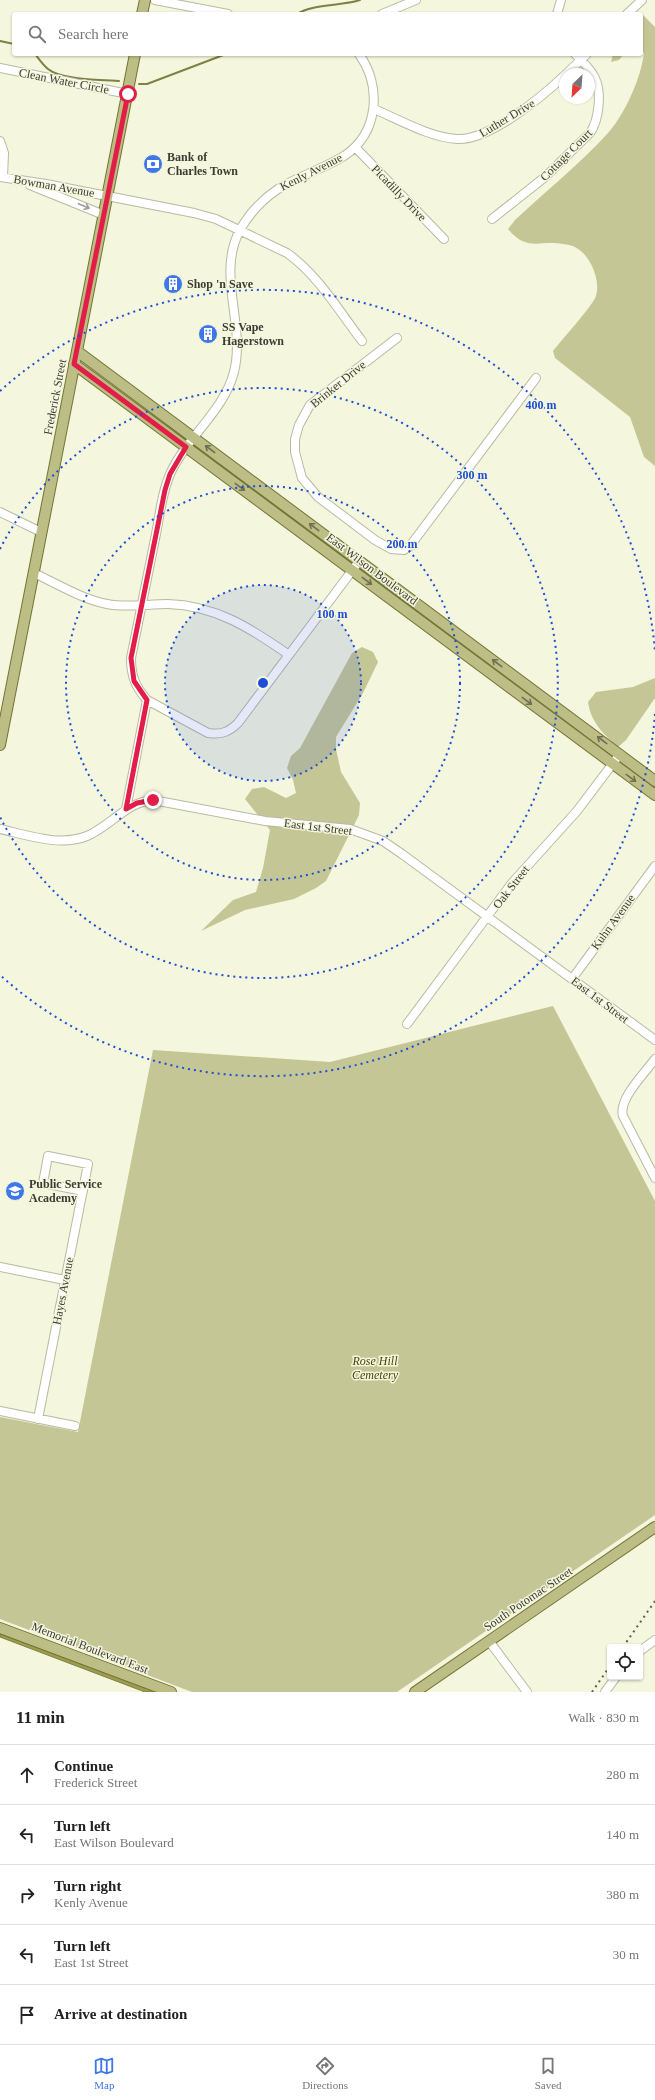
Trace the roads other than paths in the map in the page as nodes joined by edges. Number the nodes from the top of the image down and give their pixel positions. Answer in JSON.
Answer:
{"nodes":[{"id":1,"x":145,"y":0,"type":"edge"},
{"id":2,"x":155,"y":0,"type":"edge"},
{"id":3,"x":416,"y":0,"type":"edge"},
{"id":4,"x":561,"y":0,"type":"edge"},
{"id":5,"x":642,"y":0,"type":"edge"},
{"id":6,"x":142,"y":12,"type":"edge"},
{"id":7,"x":218,"y":12,"type":"edge"},
{"id":8,"x":387,"y":12,"type":"edge"},
{"id":9,"x":558,"y":12,"type":"edge"},
{"id":10,"x":630,"y":12,"type":"edge"},
{"id":11,"x":135,"y":56,"type":"edge"},
{"id":12,"x":360,"y":56,"type":"edge"},
{"id":13,"x":581,"y":56,"type":"edge"},
{"id":14,"x":0,"y":68,"type":"edge"},
{"id":15,"x":571,"y":68,"type":"edge"},
{"id":16,"x":559,"y":80,"type":"edge"},
{"id":17,"x":128,"y":94,"type":"junction"},
{"id":18,"x":374,"y":109,"type":"junction"},
{"id":19,"x":0,"y":141,"type":"edge"},
{"id":20,"x":355,"y":148,"type":"junction"},
{"id":21,"x":4,"y":177,"type":"edge"},
{"id":22,"x":108,"y":196,"type":"junction"},
{"id":23,"x":104,"y":215,"type":"junction"},
{"id":24,"x":492,"y":219,"type":"dead end"},
{"id":25,"x":240,"y":230,"type":"junction"},
{"id":26,"x":444,"y":239,"type":"dead end"},
{"id":27,"x":397,"y":338,"type":"dead end"},
{"id":28,"x":362,"y":341,"type":"dead end"},
{"id":29,"x":77,"y":350,"type":"junction"},
{"id":30,"x":74,"y":364,"type":"junction"},
{"id":31,"x":536,"y":378,"type":"dead end"},
{"id":32,"x":105,"y":387,"type":"junction"},
{"id":33,"x":146,"y":401,"type":"junction"},
{"id":34,"x":194,"y":437,"type":"junction"},
{"id":35,"x":186,"y":447,"type":"junction"},
{"id":36,"x":0,"y":512,"type":"edge"},
{"id":37,"x":41,"y":532,"type":"junction"},
{"id":38,"x":360,"y":560,"type":"junction"},
{"id":39,"x":352,"y":570,"type":"junction"},
{"id":40,"x":34,"y":574,"type":"junction"},
{"id":41,"x":142,"y":605,"type":"junction"},
{"id":42,"x":289,"y":655,"type":"junction"},
{"id":43,"x":147,"y":700,"type":"junction"},
{"id":44,"x":0,"y":746,"type":"edge"},
{"id":45,"x":620,"y":754,"type":"junction"},
{"id":46,"x":612,"y":764,"type":"junction"},
{"id":47,"x":655,"y":780,"type":"edge"},
{"id":48,"x":655,"y":796,"type":"edge"},
{"id":49,"x":126,"y":809,"type":"junction"},
{"id":50,"x":0,"y":829,"type":"edge"},
{"id":51,"x":655,"y":866,"type":"edge"},
{"id":52,"x":487,"y":916,"type":"junction"},
{"id":53,"x":572,"y":978,"type":"junction"},
{"id":54,"x":407,"y":1024,"type":"dead end"},
{"id":55,"x":655,"y":1040,"type":"edge"},
{"id":56,"x":655,"y":1059,"type":"edge"},
{"id":57,"x":655,"y":1178,"type":"edge"},
{"id":58,"x":83,"y":1191,"type":"junction"},
{"id":59,"x":0,"y":1267,"type":"edge"},
{"id":60,"x":65,"y":1280,"type":"junction"},
{"id":61,"x":0,"y":1411,"type":"edge"},
{"id":62,"x":38,"y":1419,"type":"junction"},
{"id":63,"x":75,"y":1426,"type":"dead end"},
{"id":64,"x":655,"y":1527,"type":"edge"},
{"id":65,"x":0,"y":1628,"type":"edge"},
{"id":66,"x":655,"y":1640,"type":"edge"},
{"id":67,"x":489,"y":1641,"type":"junction"},
{"id":68,"x":643,"y":1649,"type":"edge"},
{"id":69,"x":614,"y":1680,"type":"edge"},
{"id":70,"x":171,"y":1692,"type":"edge"},
{"id":71,"x":415,"y":1692,"type":"edge"},
{"id":72,"x":527,"y":1692,"type":"edge"},
{"id":73,"x":605,"y":1692,"type":"edge"}],
"edges":[{"from":1,"to":6,"type":"main road"},
{"from":2,"to":7,"type":"street"},
{"from":3,"to":8,"type":"street"},
{"from":4,"to":9,"type":"street"},
{"from":5,"to":10,"type":"street"},
{"from":11,"to":17,"type":"main road","name":"Frederick Street"},
{"from":12,"to":18,"type":"street","name":"Kenly Avenue"},
{"from":13,"to":15,"type":"street","name":"Luther Drive"},
{"from":13,"to":24,"type":"street","name":"Cottage Court"},
{"from":14,"to":17,"type":"street","name":"Clean Water Circle"},
{"from":16,"to":18,"type":"street","name":"Luther Drive"},
{"from":17,"to":22,"type":"main road","name":"Frederick Street"},
{"from":18,"to":20,"type":"street","name":"Kenly Avenue"},
{"from":19,"to":21,"type":"street"},
{"from":20,"to":25,"type":"street","name":"Kenly Avenue"},
{"from":20,"to":26,"type":"street","name":"Picadilly Drive"},
{"from":21,"to":22,"type":"street","name":"Bowman Avenue"},
{"from":21,"to":23,"type":"street","one_way":true},
{"from":22,"to":23,"type":"main road","name":"Frederick Street"},
{"from":22,"to":25,"type":"street","name":"Bowman Avenue"},
{"from":23,"to":29,"type":"main road","name":"Frederick Street"},
{"from":25,"to":28,"type":"street","name":"Bowman Avenue"},
{"from":25,"to":34,"type":"street","name":"Kenly Avenue"},
{"from":27,"to":31,"type":"street","name":"Brinker Drive"},
{"from":29,"to":30,"type":"main road","name":"Frederick Street"},
{"from":29,"to":33,"type":"main road","name":"East Wilson Boulevard"},
{"from":30,"to":32,"type":"main road","name":"East Wilson Boulevard"},
{"from":30,"to":37,"type":"main road","name":"Frederick Street"},
{"from":32,"to":33,"type":"main road"},
{"from":32,"to":35,"type":"main road","name":"East Wilson Boulevard"},
{"from":33,"to":34,"type":"main road","name":"East Wilson Boulevard"},
{"from":34,"to":35,"type":"street","name":"Kenly Avenue"},
{"from":38,"to":34,"type":"main road","name":"East Wilson Boulevard","one_way":true},
{"from":35,"to":39,"type":"main road","name":"East Wilson Boulevard","one_way":true},
{"from":35,"to":41,"type":"street","name":"Kenly Avenue"},
{"from":36,"to":37,"type":"street"},
{"from":37,"to":40,"type":"main road","name":"Frederick Street"},
{"from":38,"to":39,"type":"street"},
{"from":45,"to":38,"type":"main road","name":"East Wilson Boulevard","one_way":true},
{"from":39,"to":42,"type":"street"},
{"from":39,"to":46,"type":"main road","name":"East Wilson Boulevard","one_way":true},
{"from":40,"to":41,"type":"street"},
{"from":40,"to":44,"type":"main road","name":"Frederick Street"},
{"from":41,"to":42,"type":"street"},
{"from":41,"to":43,"type":"street","name":"Kenly Avenue"},
{"from":42,"to":43,"type":"street"},
{"from":43,"to":49,"type":"street"},
{"from":45,"to":46,"type":"street","name":"Oak Street"},
{"from":45,"to":47,"type":"main road","name":"East Wilson Boulevard"},
{"from":46,"to":48,"type":"main road","name":"East Wilson Boulevard","one_way":true},
{"from":46,"to":52,"type":"street","name":"Oak Street"},
{"from":49,"to":50,"type":"street","name":"East 1st Street"},
{"from":49,"to":52,"type":"street","name":"East 1st Street"},
{"from":51,"to":53,"type":"street","name":"Kuhn Avenue"},
{"from":52,"to":53,"type":"street","name":"East 1st Street"},
{"from":52,"to":54,"type":"street","name":"Oak Street"},
{"from":53,"to":55,"type":"street","name":"East 1st Street"},
{"from":56,"to":57,"type":"street"},
{"from":58,"to":58,"type":"street","name":"Hayes Avenue"},
{"from":58,"to":60,"type":"street","name":"Hayes Avenue"},
{"from":59,"to":60,"type":"street"},
{"from":60,"to":62,"type":"street","name":"Hayes Avenue"},
{"from":61,"to":62,"type":"street"},
{"from":62,"to":63,"type":"street"},
{"from":64,"to":67,"type":"main road","name":"South Potomac Street"},
{"from":65,"to":70,"type":"main road","name":"Memorial Boulevard East"},
{"from":66,"to":68,"type":"street"},
{"from":67,"to":71,"type":"main road","name":"South Potomac Street"},
{"from":67,"to":72,"type":"street"},
{"from":69,"to":73,"type":"street"}]}
